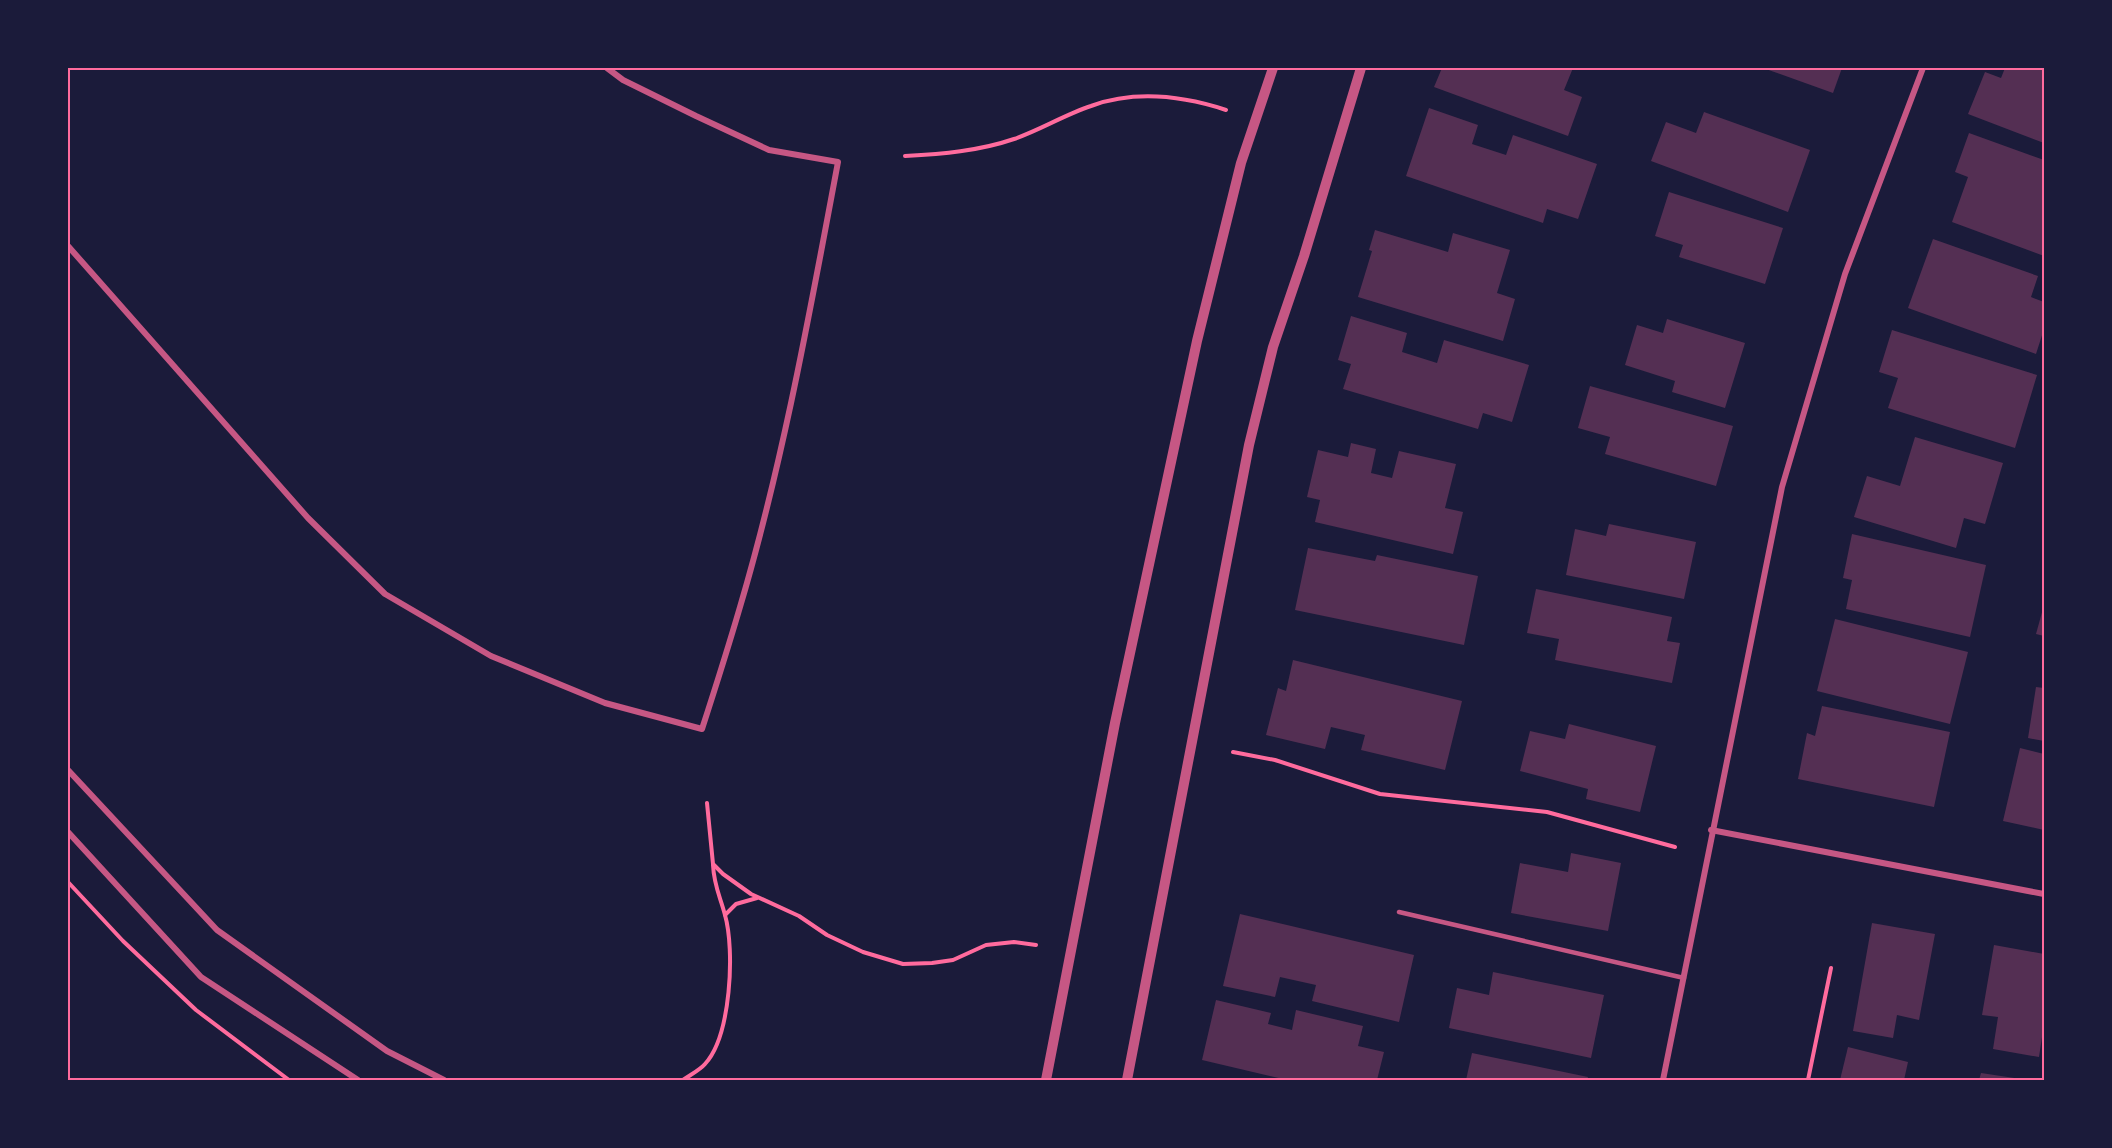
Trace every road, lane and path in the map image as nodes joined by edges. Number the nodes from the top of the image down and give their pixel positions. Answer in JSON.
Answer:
{"nodes":[{"id":1,"x":607,"y":68,"type":"edge"},
{"id":2,"x":1273,"y":68,"type":"edge"},
{"id":3,"x":1362,"y":68,"type":"edge"},
{"id":4,"x":1923,"y":68,"type":"edge"},
{"id":5,"x":1226,"y":110,"type":"dead end"},
{"id":6,"x":905,"y":156,"type":"dead end"},
{"id":7,"x":68,"y":246,"type":"edge"},
{"id":8,"x":1233,"y":752,"type":"dead end"},
{"id":9,"x":68,"y":770,"type":"edge"},
{"id":10,"x":707,"y":803,"type":"dead end"},
{"id":11,"x":1712,"y":830,"type":"junction"},
{"id":12,"x":68,"y":832,"type":"edge"},
{"id":13,"x":1675,"y":847,"type":"dead end"},
{"id":14,"x":713,"y":864,"type":"junction"},
{"id":15,"x":2044,"y":894,"type":"edge"},
{"id":16,"x":758,"y":897,"type":"junction"},
{"id":17,"x":1399,"y":912,"type":"dead end"},
{"id":18,"x":725,"y":915,"type":"junction"},
{"id":19,"x":1036,"y":945,"type":"dead end"},
{"id":20,"x":1832,"y":968,"type":"dead end"},
{"id":21,"x":1684,"y":978,"type":"junction"},
{"id":22,"x":358,"y":1080,"type":"edge"},
{"id":23,"x":444,"y":1080,"type":"edge"},
{"id":24,"x":683,"y":1080,"type":"edge"},
{"id":25,"x":1046,"y":1080,"type":"edge"},
{"id":26,"x":1126,"y":1080,"type":"edge"},
{"id":27,"x":1663,"y":1080,"type":"edge"},
{"id":28,"x":1808,"y":1080,"type":"edge"}],
"edges":[{"from":1,"to":7,"type":"street"},
{"from":2,"to":25,"type":"street"},
{"from":3,"to":26,"type":"street"},
{"from":4,"to":11,"type":"street"},
{"from":5,"to":6,"type":"path"},
{"from":8,"to":13,"type":"path"},
{"from":9,"to":23,"type":"street"},
{"from":10,"to":14,"type":"path"},
{"from":11,"to":15,"type":"street"},
{"from":11,"to":21,"type":"street"},
{"from":12,"to":22,"type":"street"},
{"from":14,"to":16,"type":"path"},
{"from":14,"to":18,"type":"path"},
{"from":16,"to":18,"type":"path"},
{"from":16,"to":19,"type":"path"},
{"from":17,"to":21,"type":"lane"},
{"from":18,"to":24,"type":"path"},
{"from":20,"to":28,"type":"path"},
{"from":21,"to":27,"type":"street"}]}
